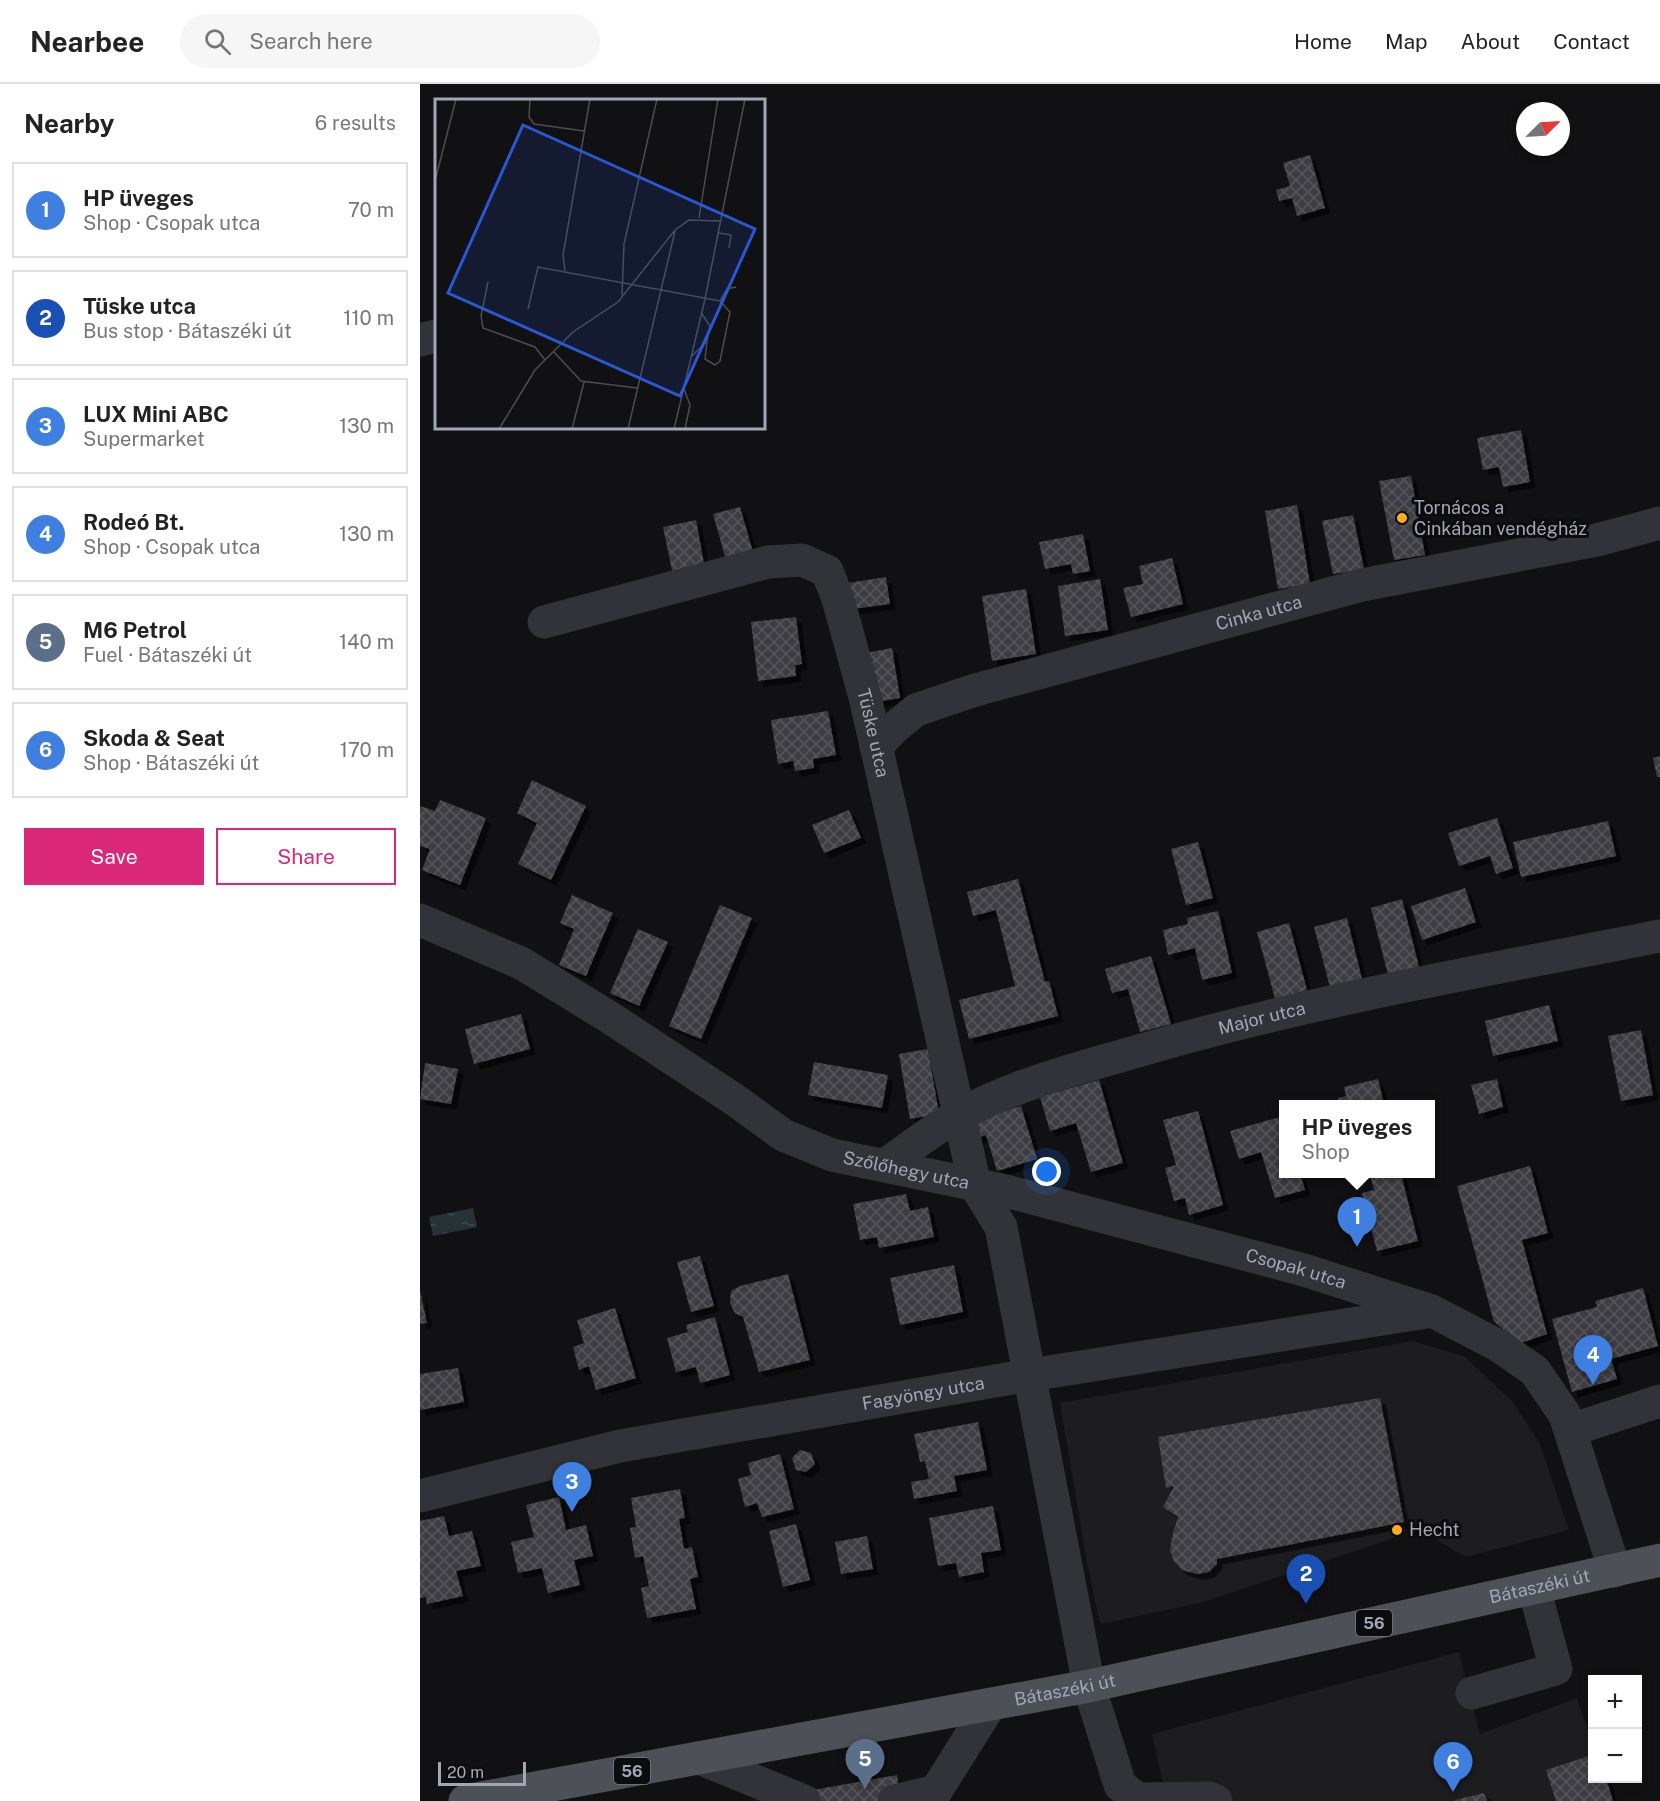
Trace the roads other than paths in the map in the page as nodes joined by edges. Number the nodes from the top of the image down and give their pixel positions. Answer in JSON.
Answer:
{"nodes":[{"id":1,"x":435,"y":336,"type":"edge"},
{"id":2,"x":420,"y":340,"type":"edge"},
{"id":3,"x":1660,"y":523,"type":"edge"},
{"id":4,"x":544,"y":622,"type":"dead end"},
{"id":5,"x":876,"y":747,"type":"junction"},
{"id":6,"x":420,"y":920,"type":"edge"},
{"id":7,"x":1660,"y":936,"type":"edge"},
{"id":8,"x":959,"y":1114,"type":"junction"},
{"id":9,"x":885,"y":1165,"type":"junction"},
{"id":10,"x":975,"y":1185,"type":"junction"},
{"id":11,"x":1432,"y":1311,"type":"junction"},
{"id":12,"x":1030,"y":1375,"type":"junction"},
{"id":13,"x":1660,"y":1401,"type":"edge"},
{"id":14,"x":1571,"y":1430,"type":"junction"},
{"id":15,"x":420,"y":1496,"type":"edge"},
{"id":16,"x":1660,"y":1560,"type":"edge"},
{"id":17,"x":1615,"y":1571,"type":"junction"},
{"id":18,"x":1534,"y":1588,"type":"junction"},
{"id":19,"x":1089,"y":1686,"type":"junction"},
{"id":20,"x":1472,"y":1693,"type":"dead end"},
{"id":21,"x":990,"y":1705,"type":"junction"},
{"id":22,"x":699,"y":1758,"type":"junction"},
{"id":23,"x":1116,"y":1793,"type":"edge"},
{"id":24,"x":472,"y":1800,"type":"edge"},
{"id":25,"x":804,"y":1801,"type":"edge"},
{"id":26,"x":894,"y":1801,"type":"edge"},
{"id":27,"x":1216,"y":1801,"type":"edge"}],
"edges":[{"from":1,"to":2,"type":"street"},
{"from":3,"to":5,"type":"street","name":"Cinka utca"},
{"from":4,"to":5,"type":"street","name":"Tüske utca"},
{"from":5,"to":8,"type":"street","name":"Tüske utca"},
{"from":6,"to":9,"type":"street","name":"Szőlőhegy utca"},
{"from":7,"to":8,"type":"street","name":"Major utca"},
{"from":8,"to":9,"type":"street","name":"Major utca"},
{"from":8,"to":10,"type":"street","name":"Tüske utca"},
{"from":9,"to":10,"type":"street","name":"Szőlőhegy utca"},
{"from":10,"to":11,"type":"street","name":"Csopak utca"},
{"from":10,"to":12,"type":"street","name":"Szőlőhegy utca"},
{"from":11,"to":12,"type":"street","name":"Fagyöngy utca"},
{"from":11,"to":14,"type":"street","name":"Csopak utca"},
{"from":12,"to":15,"type":"street","name":"Fagyöngy utca"},
{"from":12,"to":19,"type":"street","name":"Szőlőhegy utca"},
{"from":13,"to":14,"type":"street"},
{"from":14,"to":17,"type":"street","name":"Csopak utca"},
{"from":16,"to":17,"type":"main road","name":"Bátaszéki út","number":"56"},
{"from":17,"to":18,"type":"main road","name":"Bátaszéki út","number":"56"},
{"from":18,"to":19,"type":"main road","name":"Bátaszéki út","number":"56"},
{"from":18,"to":20,"type":"street"},
{"from":19,"to":21,"type":"main road","name":"Bátaszéki út","number":"56"},
{"from":19,"to":23,"type":"street","name":"Szőlőhegy utca"},
{"from":21,"to":22,"type":"main road","name":"Bátaszéki út","number":"56"},
{"from":21,"to":26,"type":"street"},
{"from":22,"to":24,"type":"main road","name":"Bátaszéki út","number":"56"},
{"from":22,"to":25,"type":"street"},
{"from":23,"to":27,"type":"street"}]}
